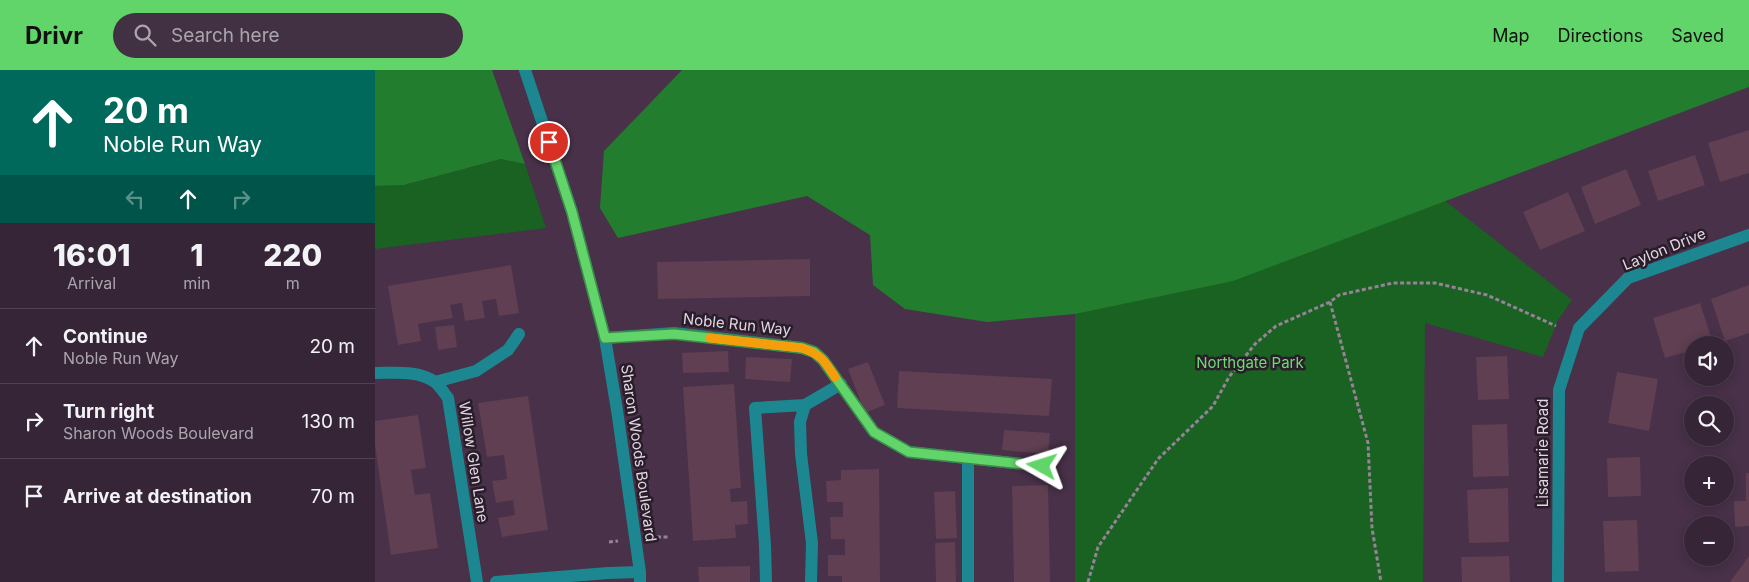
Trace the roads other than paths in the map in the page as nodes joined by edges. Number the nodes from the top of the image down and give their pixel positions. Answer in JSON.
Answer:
{"nodes":[{"id":1,"x":525,"y":70,"type":"edge"},
{"id":2,"x":1749,"y":235,"type":"edge"},
{"id":3,"x":1579,"y":328,"type":"joint"},
{"id":4,"x":519,"y":334,"type":"dead end"},
{"id":5,"x":605,"y":338,"type":"junction"},
{"id":6,"x":375,"y":373,"type":"edge"},
{"id":7,"x":435,"y":382,"type":"junction"},
{"id":8,"x":841,"y":384,"type":"junction"},
{"id":9,"x":805,"y":405,"type":"junction"},
{"id":10,"x":968,"y":459,"type":"junction"},
{"id":11,"x":1042,"y":466,"type":"dead end"},
{"id":12,"x":640,"y":577,"type":"edge"},
{"id":13,"x":477,"y":582,"type":"edge"},
{"id":14,"x":496,"y":582,"type":"edge"},
{"id":15,"x":766,"y":582,"type":"edge"},
{"id":16,"x":811,"y":582,"type":"edge"},
{"id":17,"x":969,"y":582,"type":"edge"},
{"id":18,"x":1558,"y":582,"type":"edge"}],
"edges":[{"from":1,"to":5,"type":"street","name":"Sharon Woods Boulevard"},
{"from":2,"to":3,"type":"street","name":"Laylon Drive"},
{"from":3,"to":18,"type":"street","name":"Lisamarie Road"},
{"from":4,"to":7,"type":"street"},
{"from":5,"to":8,"type":"street","name":"Noble Run Way"},
{"from":5,"to":12,"type":"street","name":"Sharon Woods Boulevard"},
{"from":6,"to":7,"type":"street"},
{"from":7,"to":13,"type":"street","name":"Willow Glen Lane"},
{"from":8,"to":9,"type":"street"},
{"from":8,"to":10,"type":"street","name":"Noble Run Way"},
{"from":9,"to":15,"type":"street"},
{"from":9,"to":16,"type":"street"},
{"from":10,"to":11,"type":"street","name":"Noble Run Way"},
{"from":10,"to":17,"type":"street"},
{"from":12,"to":14,"type":"street"}]}
